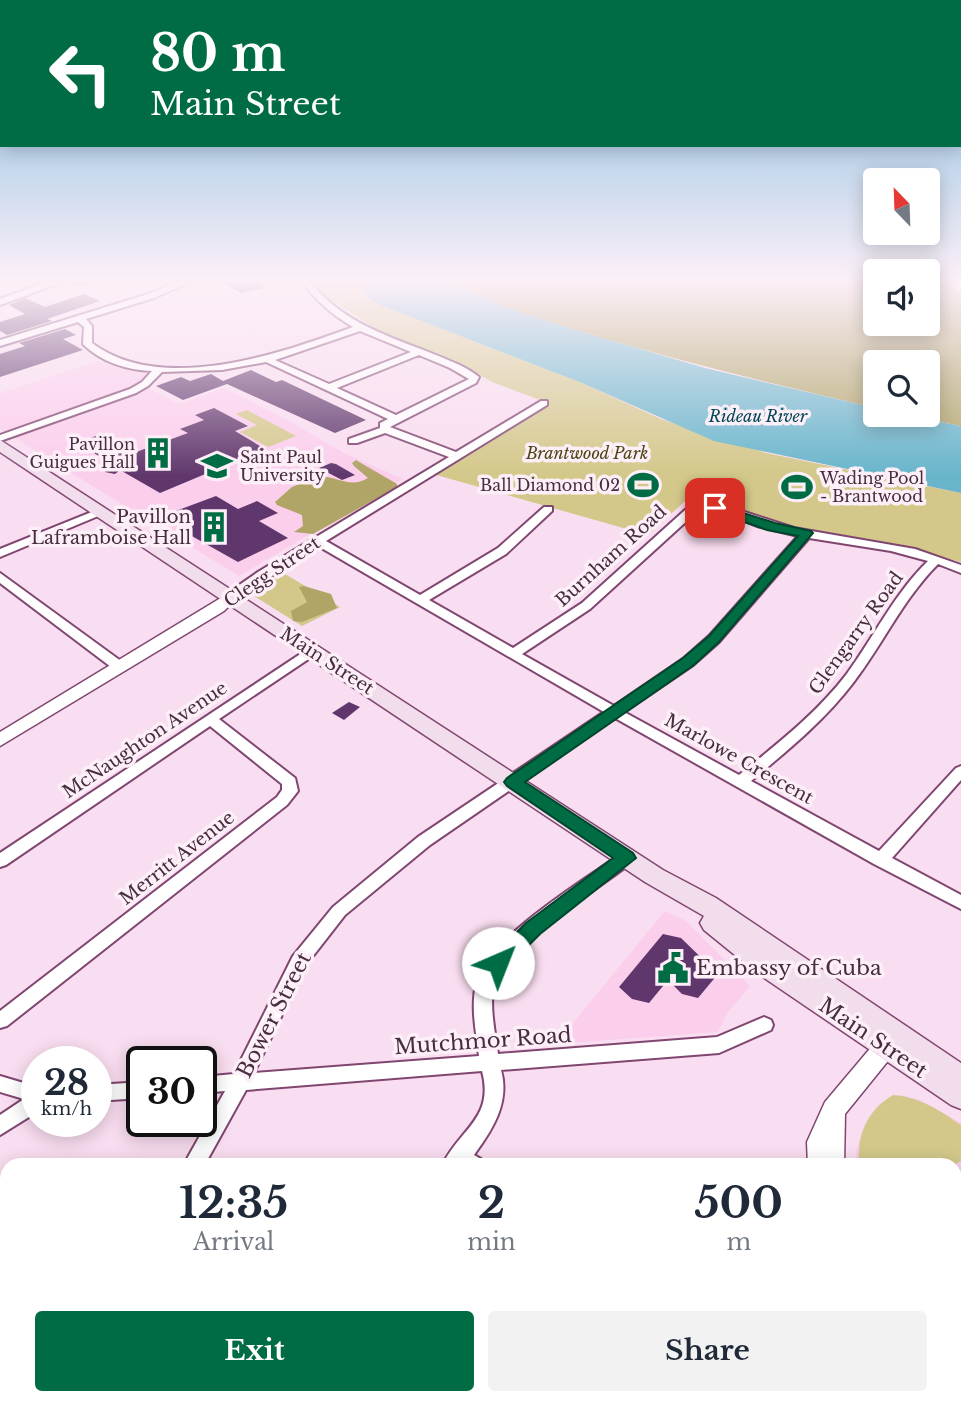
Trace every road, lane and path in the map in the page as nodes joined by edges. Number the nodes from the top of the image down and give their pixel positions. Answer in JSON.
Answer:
{"nodes":[{"id":1,"x":87,"y":345,"type":"edge"},
{"id":2,"x":309,"y":345,"type":"edge"},
{"id":3,"x":401,"y":345,"type":"edge"},
{"id":4,"x":418,"y":352,"type":"junction"},
{"id":5,"x":266,"y":359,"type":"junction"},
{"id":6,"x":160,"y":369,"type":"junction"},
{"id":7,"x":328,"y":388,"type":"junction"},
{"id":8,"x":544,"y":403,"type":"dead end"},
{"id":9,"x":395,"y":418,"type":"junction"},
{"id":10,"x":386,"y":429,"type":"junction"},
{"id":11,"x":0,"y":438,"type":"edge"},
{"id":12,"x":353,"y":441,"type":"dead end"},
{"id":13,"x":0,"y":445,"type":"edge"},
{"id":14,"x":457,"y":456,"type":"junction"},
{"id":15,"x":548,"y":509,"type":"dead end"},
{"id":16,"x":99,"y":512,"type":"junction"},
{"id":17,"x":807,"y":533,"type":"junction"},
{"id":18,"x":317,"y":541,"type":"junction"},
{"id":19,"x":0,"y":553,"type":"edge"},
{"id":20,"x":936,"y":559,"type":"junction"},
{"id":21,"x":961,"y":569,"type":"edge"},
{"id":22,"x":0,"y":577,"type":"edge"},
{"id":23,"x":229,"y":598,"type":"junction"},
{"id":24,"x":420,"y":600,"type":"junction"},
{"id":25,"x":312,"y":651,"type":"junction"},
{"id":26,"x":513,"y":654,"type":"junction"},
{"id":27,"x":120,"y":667,"type":"junction"},
{"id":28,"x":614,"y":712,"type":"junction"},
{"id":29,"x":211,"y":720,"type":"junction"},
{"id":30,"x":0,"y":740,"type":"edge"},
{"id":31,"x":961,"y":771,"type":"edge"},
{"id":32,"x":513,"y":782,"type":"junction"},
{"id":33,"x":740,"y":782,"type":"junction"},
{"id":34,"x":626,"y":858,"type":"junction"},
{"id":35,"x":880,"y":860,"type":"junction"},
{"id":36,"x":0,"y":861,"type":"edge"},
{"id":37,"x":961,"y":904,"type":"edge"},
{"id":38,"x":0,"y":1021,"type":"edge"},
{"id":39,"x":764,"y":1025,"type":"dead end"},
{"id":40,"x":891,"y":1040,"type":"junction"},
{"id":41,"x":490,"y":1064,"type":"junction"},
{"id":42,"x":961,"y":1078,"type":"edge"},
{"id":43,"x":239,"y":1082,"type":"junction"},
{"id":44,"x":0,"y":1084,"type":"edge"},
{"id":45,"x":217,"y":1084,"type":"edge"},
{"id":46,"x":21,"y":1090,"type":"edge"},
{"id":47,"x":961,"y":1096,"type":"edge"},
{"id":48,"x":834,"y":1110,"type":"junction"},
{"id":49,"x":21,"y":1112,"type":"edge"},
{"id":50,"x":0,"y":1126,"type":"edge"},
{"id":51,"x":198,"y":1158,"type":"edge"},
{"id":52,"x":465,"y":1158,"type":"edge"},
{"id":53,"x":821,"y":1158,"type":"edge"},
{"id":54,"x":831,"y":1158,"type":"edge"}],
"edges":[{"from":1,"to":6,"type":"street"},
{"from":2,"to":5,"type":"street"},
{"from":3,"to":4,"type":"street"},
{"from":4,"to":7,"type":"street"},
{"from":4,"to":9,"type":"street"},
{"from":5,"to":6,"type":"street"},
{"from":5,"to":7,"type":"street"},
{"from":6,"to":11,"type":"street"},
{"from":7,"to":9,"type":"street"},
{"from":8,"to":14,"type":"street","name":"Clegg Street"},
{"from":9,"to":10,"type":"street"},
{"from":10,"to":12,"type":"street"},
{"from":10,"to":14,"type":"street"},
{"from":13,"to":16,"type":"main road","name":"Main Street"},
{"from":14,"to":18,"type":"street","name":"Clegg Street"},
{"from":15,"to":24,"type":"street"},
{"from":16,"to":19,"type":"street"},
{"from":16,"to":23,"type":"main road","name":"Main Street"},
{"from":17,"to":20,"type":"street"},
{"from":17,"to":26,"type":"street","name":"Burnham Road"},
{"from":17,"to":28,"type":"street","name":"Bower Street"},
{"from":18,"to":23,"type":"street","name":"Clegg Street"},
{"from":18,"to":24,"type":"street","name":"Marlowe Crescent"},
{"from":20,"to":21,"type":"street"},
{"from":20,"to":33,"type":"street","name":"Glengarry Road"},
{"from":22,"to":27,"type":"street"},
{"from":23,"to":25,"type":"main road","name":"Main Street"},
{"from":23,"to":27,"type":"street","name":"Clegg Street"},
{"from":24,"to":26,"type":"street","name":"Marlowe Crescent"},
{"from":25,"to":29,"type":"street","name":"McNaughton Avenue"},
{"from":25,"to":32,"type":"main road","name":"Main Street"},
{"from":26,"to":28,"type":"street","name":"Marlowe Crescent"},
{"from":27,"to":30,"type":"street","name":"Clegg Street"},
{"from":28,"to":32,"type":"street","name":"Bower Street"},
{"from":28,"to":33,"type":"street","name":"Marlowe Crescent"},
{"from":29,"to":36,"type":"street","name":"McNaughton Avenue"},
{"from":29,"to":38,"type":"street","name":"Merritt Avenue"},
{"from":31,"to":35,"type":"street"},
{"from":32,"to":34,"type":"main road","name":"Main Street"},
{"from":32,"to":43,"type":"street","name":"Bower Street"},
{"from":33,"to":35,"type":"street","name":"Marlowe Crescent"},
{"from":34,"to":40,"type":"main road","name":"Main Street"},
{"from":34,"to":41,"type":"street"},
{"from":35,"to":37,"type":"street","name":"Marlowe Crescent"},
{"from":39,"to":41,"type":"street","name":"Mutchmor Road"},
{"from":40,"to":42,"type":"main road","name":"Main Street"},
{"from":40,"to":47,"type":"main road","name":"Main Street"},
{"from":40,"to":48,"type":"street"},
{"from":41,"to":43,"type":"street","name":"Mutchmor Road"},
{"from":41,"to":52,"type":"street"},
{"from":43,"to":45,"type":"street","name":"Mutchmor Road"},
{"from":43,"to":51,"type":"street","name":"Bower Street"},
{"from":44,"to":46,"type":"street"},
{"from":48,"to":53,"type":"street"},
{"from":48,"to":54,"type":"street"},
{"from":49,"to":50,"type":"street"}]}
